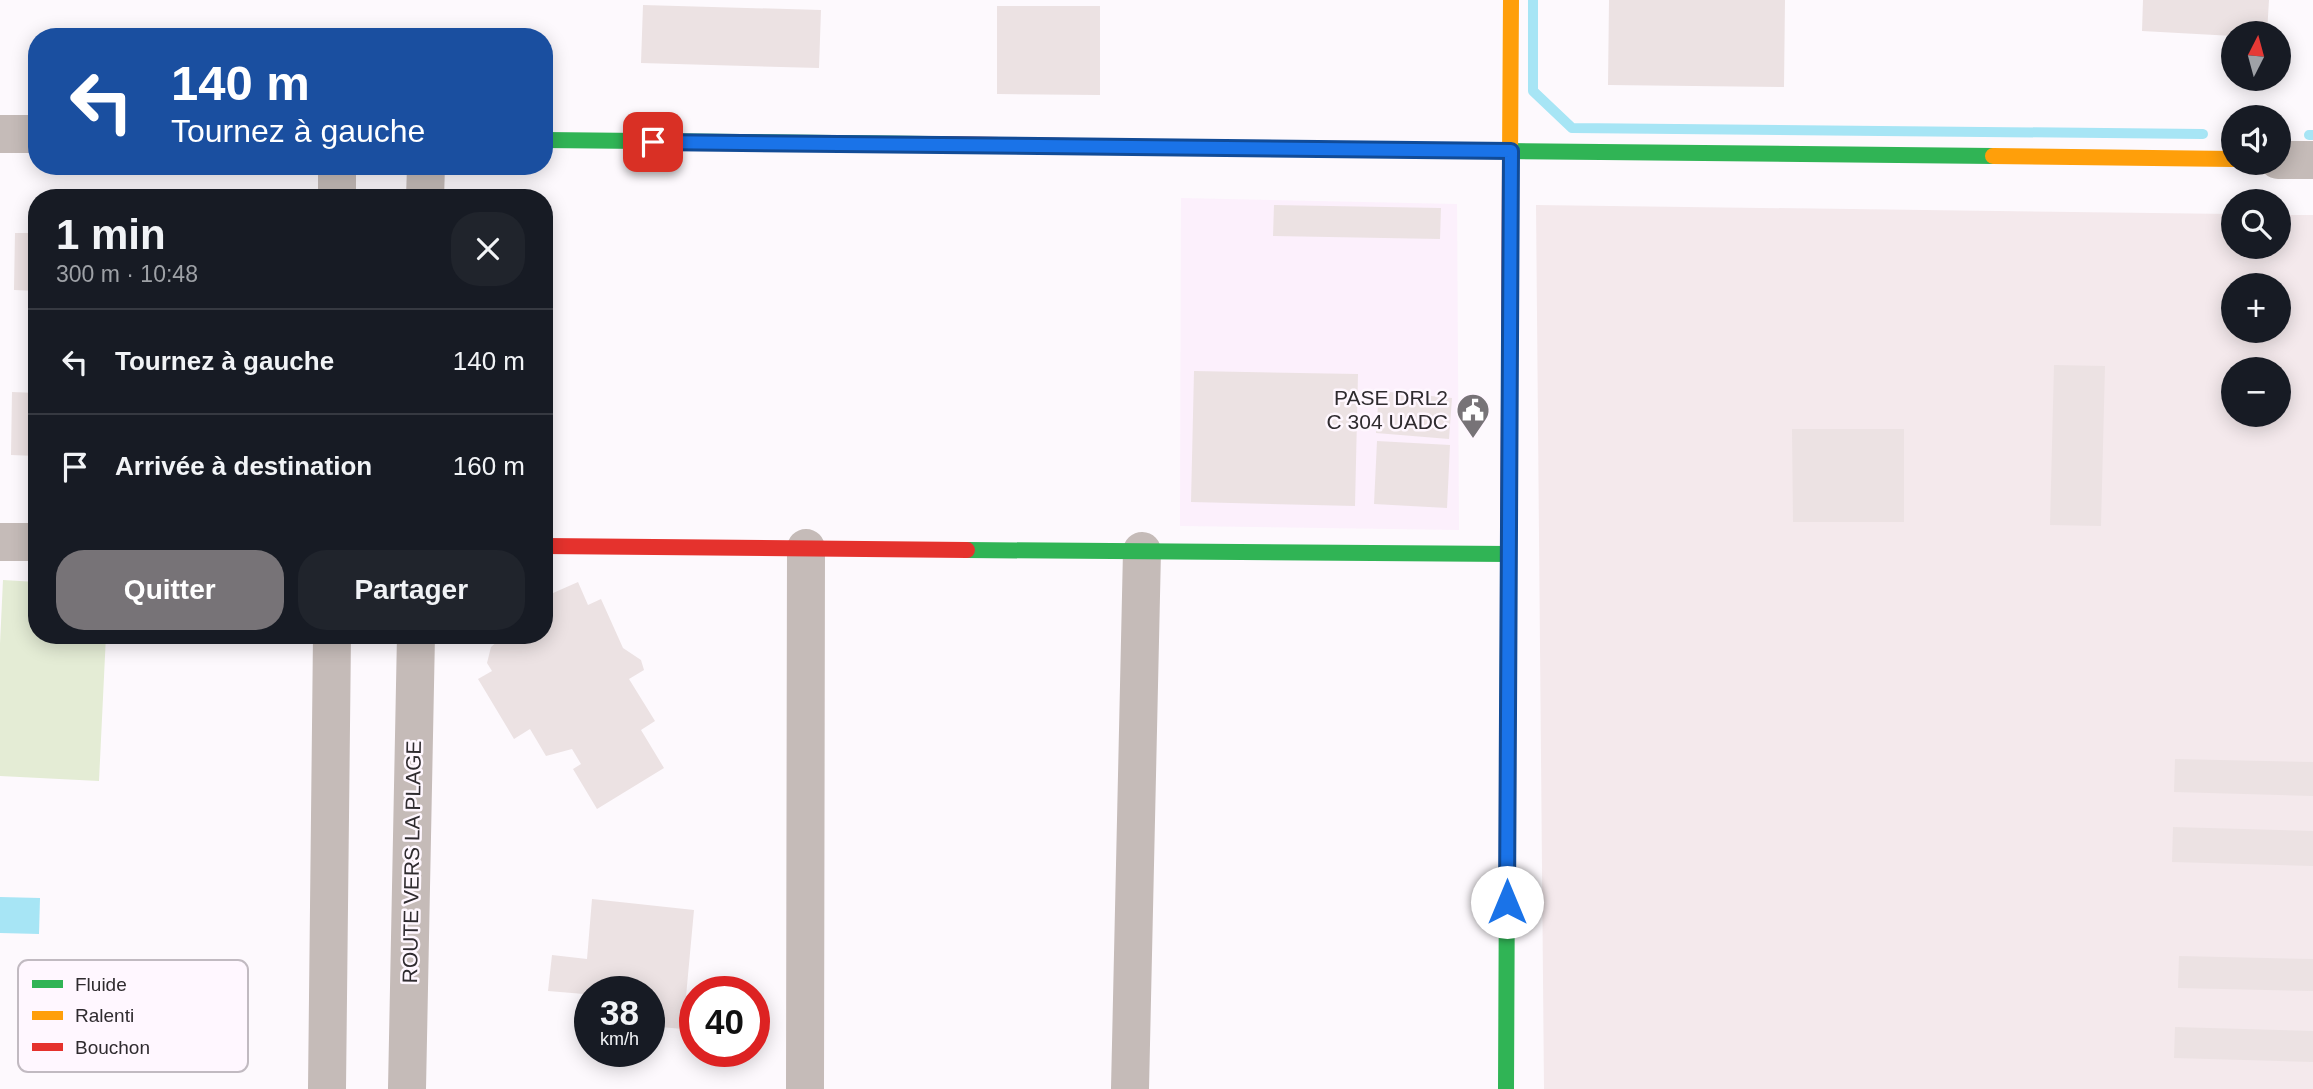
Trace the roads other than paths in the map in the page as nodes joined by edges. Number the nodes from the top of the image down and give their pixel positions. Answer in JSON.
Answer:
{"nodes":[{"id":1,"x":1511,"y":0,"type":"edge"},
{"id":2,"x":0,"y":134,"type":"edge"},
{"id":3,"x":28,"y":134,"type":"edge"},
{"id":4,"x":553,"y":140,"type":"edge"},
{"id":5,"x":1511,"y":151,"type":"junction"},
{"id":6,"x":2221,"y":159,"type":"edge"},
{"id":7,"x":2291,"y":160,"type":"edge"},
{"id":8,"x":2313,"y":160,"type":"edge"},
{"id":9,"x":0,"y":542,"type":"edge"},
{"id":10,"x":28,"y":542,"type":"edge"},
{"id":11,"x":553,"y":546,"type":"edge"},
{"id":12,"x":806,"y":548,"type":"junction"},
{"id":13,"x":1142,"y":551,"type":"junction"},
{"id":14,"x":1509,"y":554,"type":"junction"},
{"id":15,"x":332,"y":644,"type":"edge"},
{"id":16,"x":416,"y":644,"type":"edge"},
{"id":17,"x":327,"y":1089,"type":"edge"},
{"id":18,"x":407,"y":1089,"type":"edge"},
{"id":19,"x":806,"y":1089,"type":"edge"},
{"id":20,"x":1130,"y":1089,"type":"edge"},
{"id":21,"x":1506,"y":1089,"type":"edge"}],
"edges":[{"from":1,"to":5,"type":"street"},
{"from":2,"to":3,"type":"street"},
{"from":4,"to":5,"type":"street"},
{"from":5,"to":6,"type":"street"},
{"from":5,"to":14,"type":"street"},
{"from":7,"to":8,"type":"street"},
{"from":9,"to":10,"type":"street"},
{"from":11,"to":12,"type":"street"},
{"from":12,"to":13,"type":"street"},
{"from":12,"to":19,"type":"street"},
{"from":13,"to":14,"type":"street"},
{"from":13,"to":20,"type":"street"},
{"from":14,"to":21,"type":"street"},
{"from":15,"to":17,"type":"street"},
{"from":16,"to":18,"type":"street","name":"ROUTE VERS LA PLAGE"}]}
